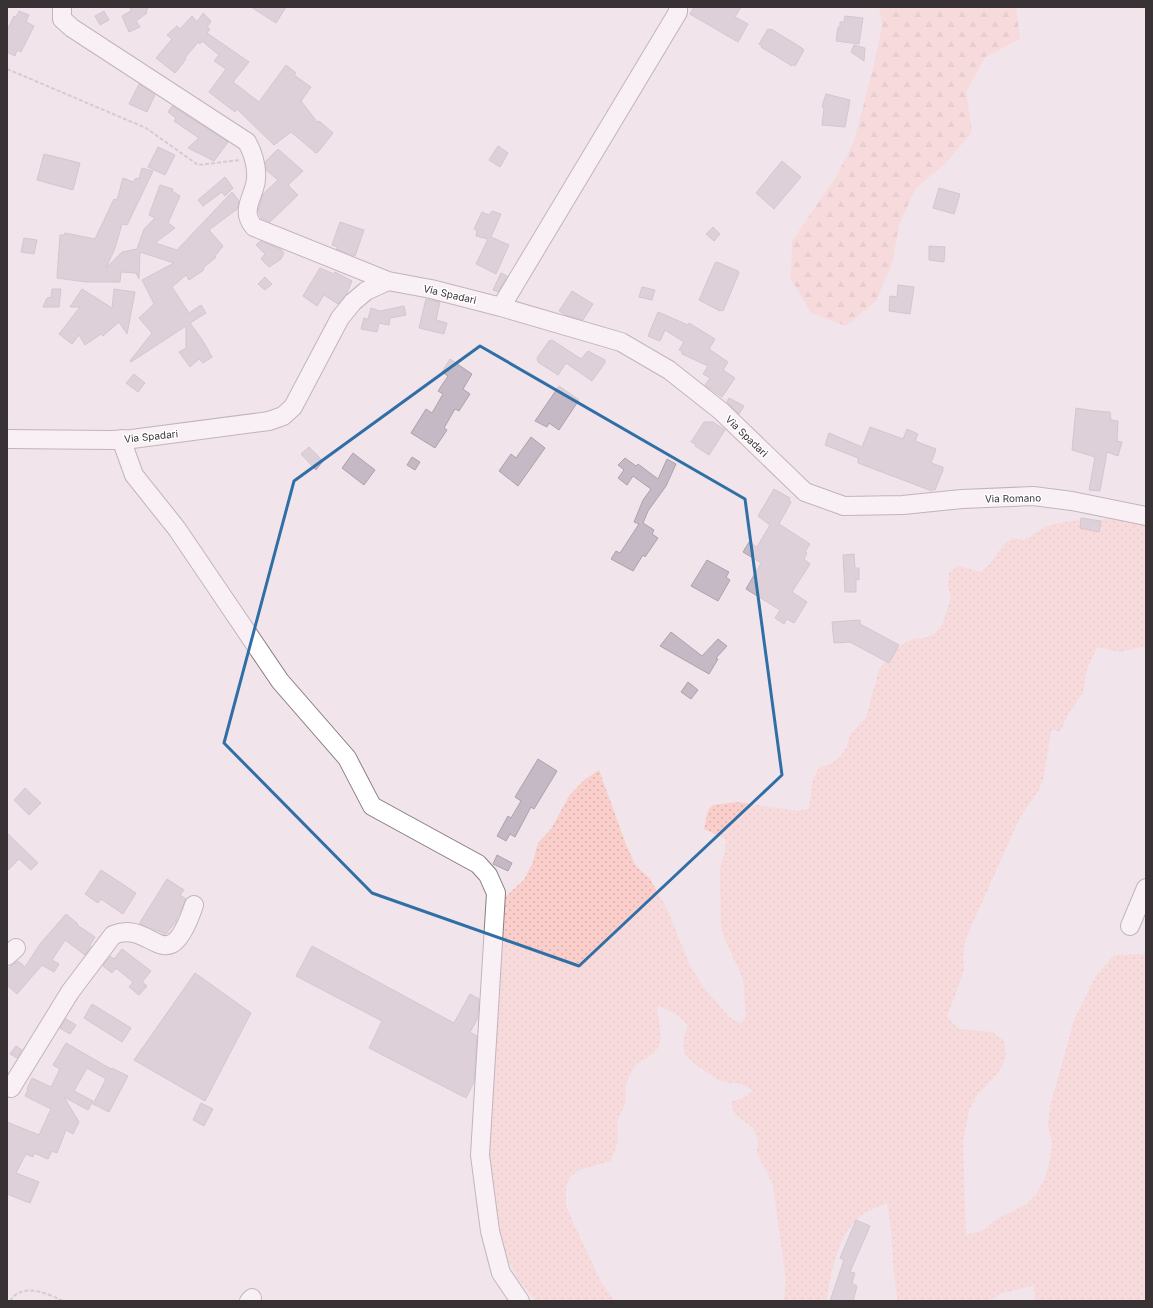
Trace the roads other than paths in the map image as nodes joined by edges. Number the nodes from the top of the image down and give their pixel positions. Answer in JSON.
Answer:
{"nodes":[{"id":1,"x":62,"y":7,"type":"edge"},
{"id":2,"x":678,"y":7,"type":"edge"},
{"id":3,"x":388,"y":281,"type":"junction"},
{"id":4,"x":501,"y":307,"type":"junction"},
{"id":5,"x":7,"y":439,"type":"edge"},
{"id":6,"x":121,"y":440,"type":"junction"},
{"id":7,"x":903,"y":505,"type":"joint"},
{"id":8,"x":1146,"y":516,"type":"edge"},
{"id":9,"x":1146,"y":888,"type":"edge"},
{"id":10,"x":194,"y":905,"type":"dead end"},
{"id":11,"x":1130,"y":926,"type":"dead end"},
{"id":12,"x":7,"y":1086,"type":"edge"},
{"id":13,"x":520,"y":1301,"type":"edge"}],
"edges":[{"from":1,"to":3,"type":"street"},
{"from":2,"to":4,"type":"street"},
{"from":3,"to":4,"type":"street","name":"Via Spadari"},
{"from":3,"to":6,"type":"street","name":"Via Spadari"},
{"from":4,"to":7,"type":"street","name":"Via Spadari"},
{"from":5,"to":6,"type":"street","name":"Via Spadari"},
{"from":6,"to":13,"type":"street"},
{"from":7,"to":8,"type":"street","name":"Via Romano"},
{"from":9,"to":11,"type":"street"},
{"from":10,"to":12,"type":"street"}]}
